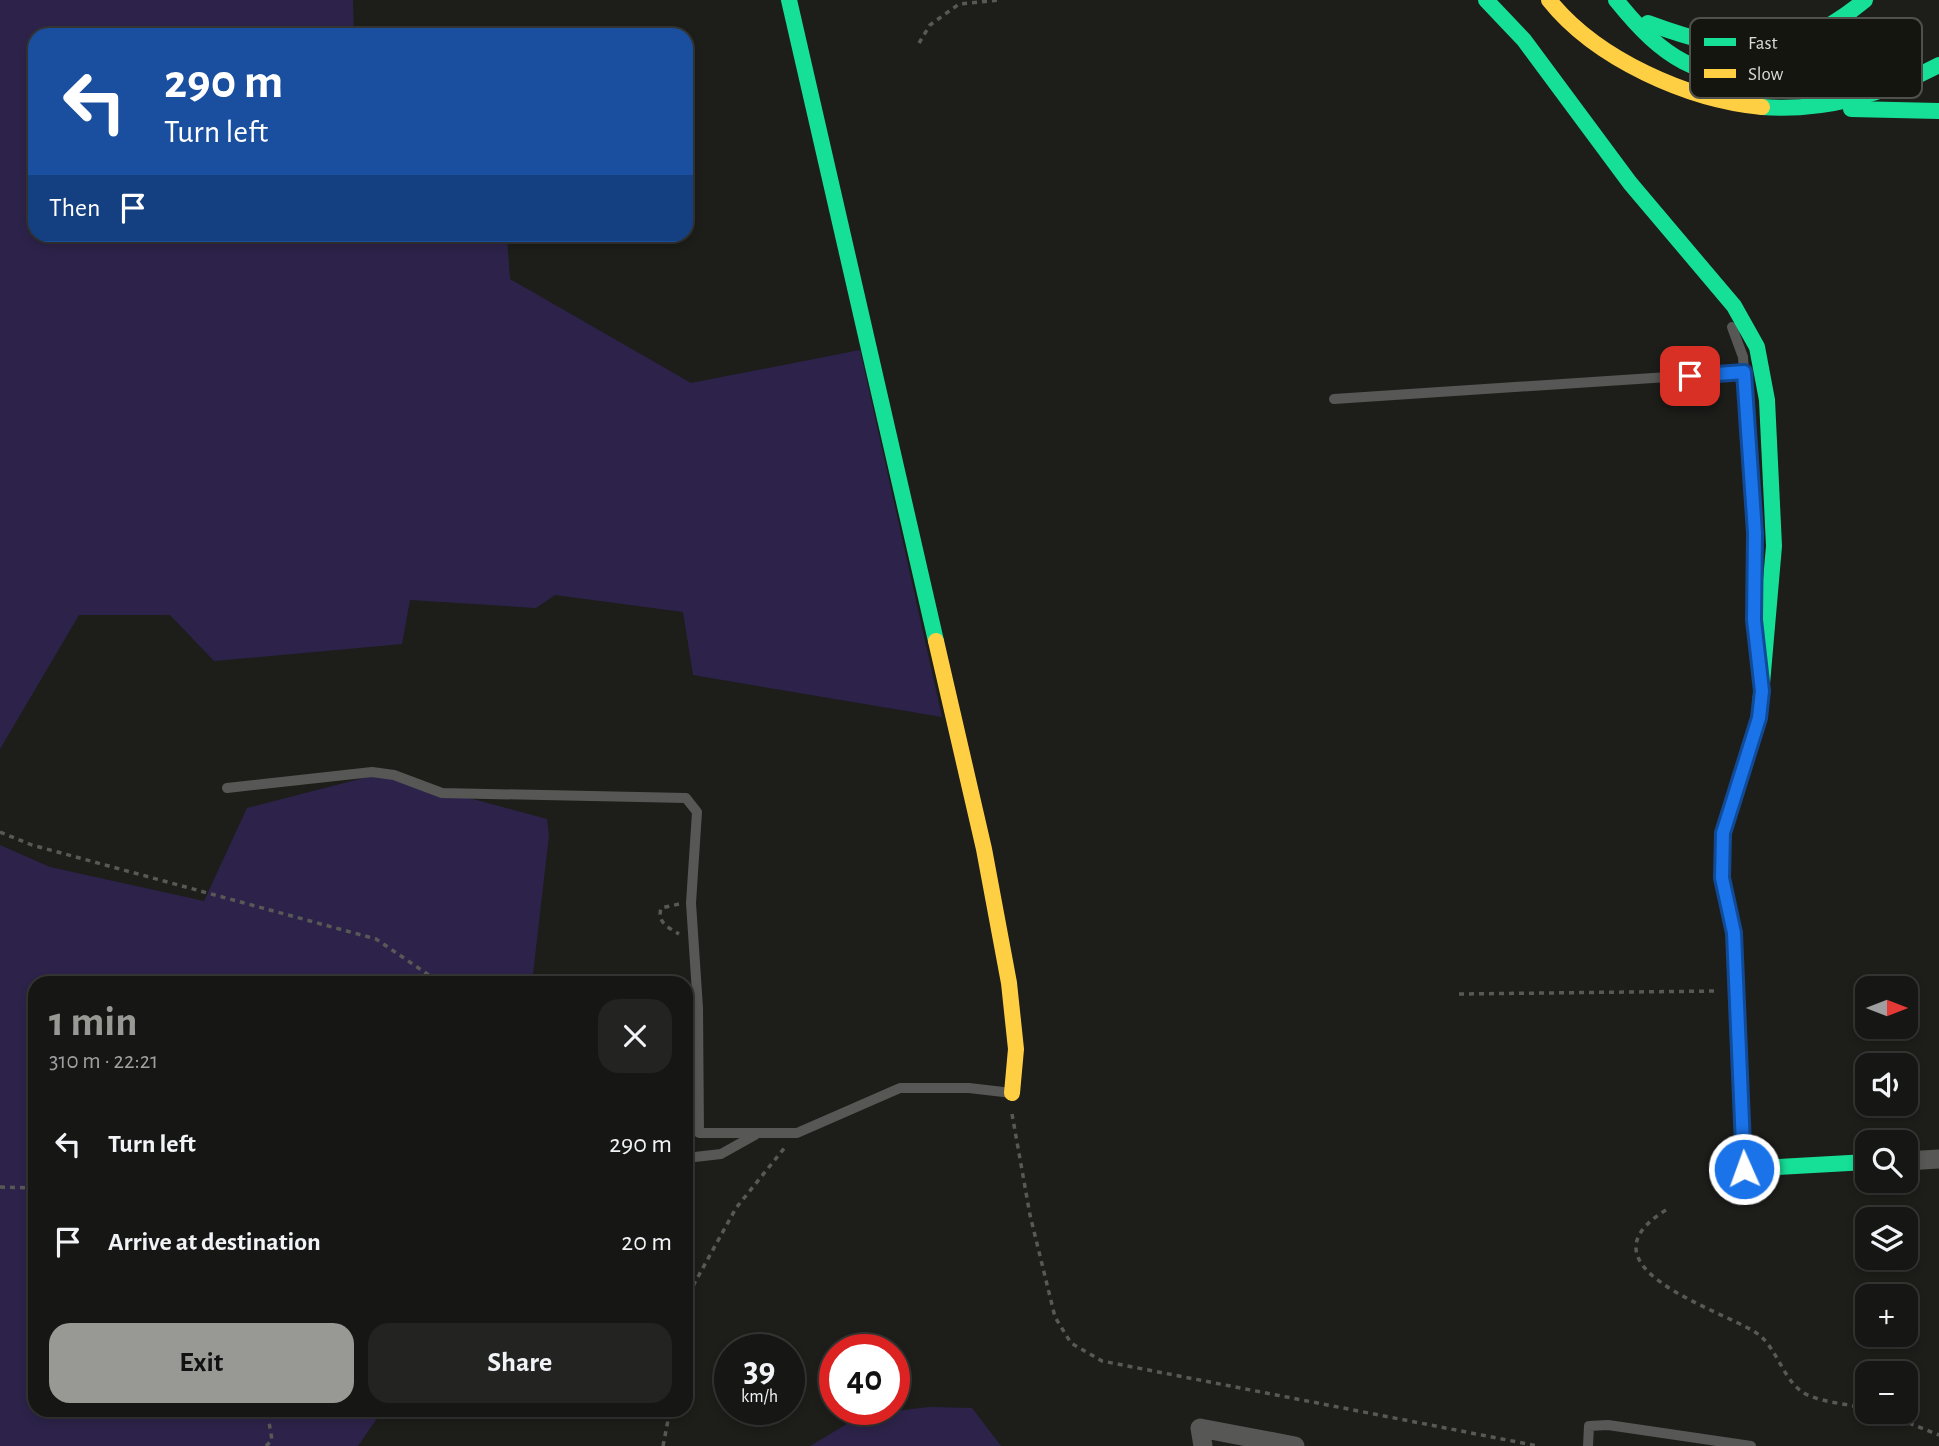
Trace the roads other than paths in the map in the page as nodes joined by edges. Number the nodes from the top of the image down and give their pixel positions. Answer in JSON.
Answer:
{"nodes":[{"id":1,"x":789,"y":0,"type":"edge"},
{"id":2,"x":1486,"y":0,"type":"edge"},
{"id":3,"x":1549,"y":0,"type":"edge"},
{"id":4,"x":1616,"y":0,"type":"edge"},
{"id":5,"x":1865,"y":0,"type":"edge"},
{"id":6,"x":1628,"y":15,"type":"junction"},
{"id":7,"x":1846,"y":18,"type":"edge"},
{"id":8,"x":1690,"y":39,"type":"edge"},
{"id":9,"x":1690,"y":65,"type":"edge"},
{"id":10,"x":1939,"y":65,"type":"edge"},
{"id":11,"x":1922,"y":75,"type":"edge"},
{"id":12,"x":1690,"y":92,"type":"edge"},
{"id":13,"x":1707,"y":98,"type":"edge"},
{"id":14,"x":1848,"y":98,"type":"edge"},
{"id":15,"x":1770,"y":108,"type":"junction"},
{"id":16,"x":1939,"y":111,"type":"edge"},
{"id":17,"x":1690,"y":254,"type":"junction"},
{"id":18,"x":1722,"y":310,"type":"dead end"},
{"id":19,"x":1729,"y":321,"type":"dead end"},
{"id":20,"x":1744,"y":372,"type":"junction"},
{"id":21,"x":1334,"y":399,"type":"dead end"},
{"id":22,"x":1762,"y":691,"type":"junction"},
{"id":23,"x":227,"y":788,"type":"dead end"},
{"id":24,"x":1012,"y":1093,"type":"joint"},
{"id":25,"x":756,"y":1135,"type":"junction"},
{"id":26,"x":693,"y":1157,"type":"edge"},
{"id":27,"x":1939,"y":1159,"type":"edge"},
{"id":28,"x":1918,"y":1160,"type":"edge"},
{"id":29,"x":1855,"y":1164,"type":"edge"},
{"id":30,"x":1203,"y":1446,"type":"edge"},
{"id":31,"x":1295,"y":1446,"type":"edge"},
{"id":32,"x":1588,"y":1446,"type":"edge"},
{"id":33,"x":1751,"y":1446,"type":"edge"}],
"edges":[{"from":1,"to":24,"type":"main road"},
{"from":2,"to":17,"type":"main road"},
{"from":3,"to":12,"type":"main road"},
{"from":4,"to":6,"type":"main road"},
{"from":5,"to":7,"type":"main road"},
{"from":6,"to":8,"type":"main road"},
{"from":6,"to":9,"type":"main road"},
{"from":10,"to":11,"type":"main road"},
{"from":13,"to":15,"type":"main road"},
{"from":14,"to":15,"type":"main road"},
{"from":15,"to":16,"type":"main road"},
{"from":17,"to":18,"type":"lane"},
{"from":17,"to":22,"type":"main road"},
{"from":19,"to":20,"type":"lane"},
{"from":20,"to":21,"type":"lane"},
{"from":20,"to":22,"type":"lane"},
{"from":22,"to":29,"type":"main road"},
{"from":23,"to":25,"type":"lane"},
{"from":24,"to":25,"type":"lane"},
{"from":25,"to":26,"type":"lane"},
{"from":27,"to":28,"type":"street"},
{"from":30,"to":31,"type":"street"},
{"from":32,"to":33,"type":"lane"}]}
